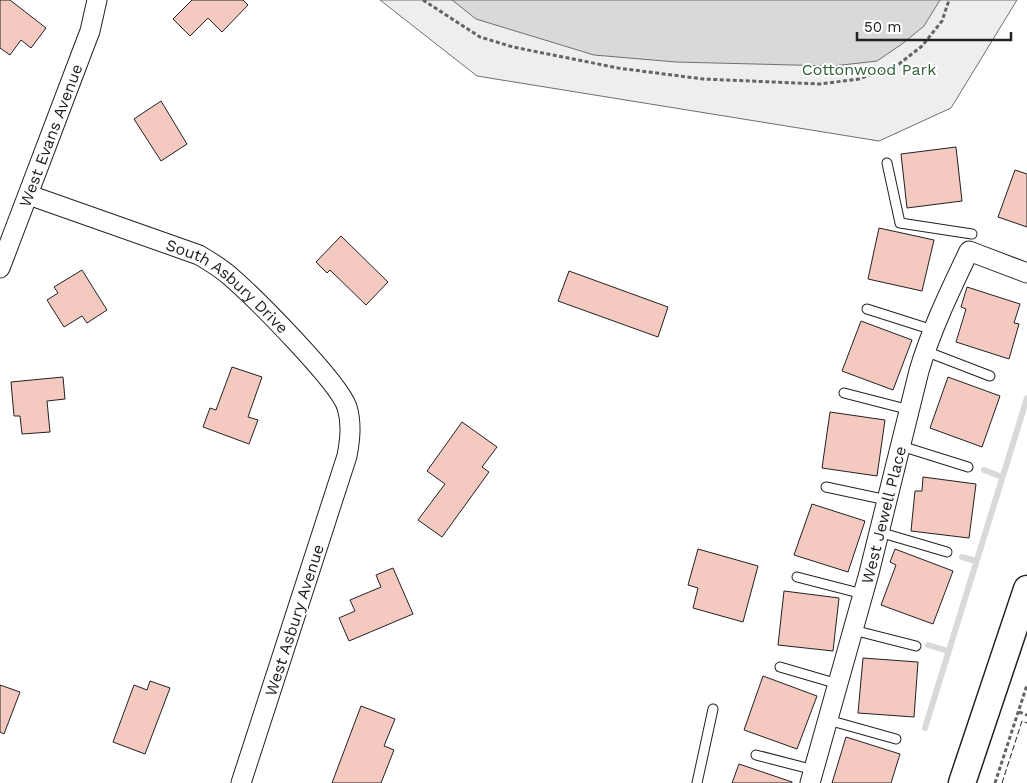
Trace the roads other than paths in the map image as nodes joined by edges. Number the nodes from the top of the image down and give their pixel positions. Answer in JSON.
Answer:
{"nodes":[{"id":1,"x":97,"y":0,"type":"edge"},
{"id":2,"x":887,"y":163,"type":"dead end"},
{"id":3,"x":29,"y":195,"type":"junction"},
{"id":4,"x":970,"y":243,"type":"junction"},
{"id":5,"x":0,"y":268,"type":"edge"},
{"id":6,"x":1027,"y":273,"type":"edge"},
{"id":7,"x":867,"y":309,"type":"dead end"},
{"id":8,"x":933,"y":330,"type":"junction"},
{"id":9,"x":925,"y":351,"type":"junction"},
{"id":10,"x":990,"y":376,"type":"dead end"},
{"id":11,"x":844,"y":393,"type":"dead end"},
{"id":12,"x":910,"y":410,"type":"junction"},
{"id":13,"x":901,"y":446,"type":"junction"},
{"id":14,"x":347,"y":456,"type":"joint"},
{"id":15,"x":968,"y":467,"type":"dead end"},
{"id":16,"x":826,"y":487,"type":"dead end"},
{"id":17,"x":887,"y":500,"type":"junction"},
{"id":18,"x":879,"y":532,"type":"junction"},
{"id":19,"x":947,"y":552,"type":"dead end"},
{"id":20,"x":797,"y":577,"type":"dead end"},
{"id":21,"x":1027,"y":589,"type":"edge"},
{"id":22,"x":863,"y":594,"type":"junction"},
{"id":23,"x":853,"y":630,"type":"junction"},
{"id":24,"x":916,"y":646,"type":"dead end"},
{"id":25,"x":780,"y":667,"type":"dead end"},
{"id":26,"x":838,"y":684,"type":"junction"},
{"id":27,"x":713,"y":709,"type":"dead end"},
{"id":28,"x":828,"y":720,"type":"junction"},
{"id":29,"x":896,"y":739,"type":"dead end"},
{"id":30,"x":756,"y":755,"type":"dead end"},
{"id":31,"x":812,"y":777,"type":"edge"},
{"id":32,"x":241,"y":783,"type":"edge"},
{"id":33,"x":697,"y":783,"type":"edge"},
{"id":34,"x":962,"y":783,"type":"edge"}],
"edges":[{"from":1,"to":3,"type":"street","name":"West Evans Avenue"},
{"from":2,"to":4,"type":"lane"},
{"from":3,"to":5,"type":"street","name":"West Evans Avenue"},
{"from":3,"to":14,"type":"street","name":"South Asbury Drive"},
{"from":4,"to":6,"type":"street"},
{"from":4,"to":8,"type":"street","name":"West Jewell Place"},
{"from":7,"to":8,"type":"lane"},
{"from":8,"to":9,"type":"street","name":"West Jewell Place"},
{"from":9,"to":10,"type":"lane"},
{"from":9,"to":12,"type":"street","name":"West Jewell Place"},
{"from":11,"to":12,"type":"lane"},
{"from":12,"to":13,"type":"street","name":"West Jewell Place"},
{"from":13,"to":15,"type":"lane"},
{"from":13,"to":17,"type":"street","name":"West Jewell Place"},
{"from":14,"to":32,"type":"street","name":"West Asbury Avenue"},
{"from":16,"to":17,"type":"lane"},
{"from":17,"to":18,"type":"street","name":"West Jewell Place"},
{"from":18,"to":19,"type":"lane"},
{"from":18,"to":22,"type":"street","name":"West Jewell Place"},
{"from":20,"to":22,"type":"lane"},
{"from":21,"to":34,"type":"main road"},
{"from":22,"to":23,"type":"street","name":"West Jewell Place"},
{"from":23,"to":24,"type":"lane"},
{"from":23,"to":26,"type":"street","name":"West Jewell Place"},
{"from":25,"to":26,"type":"lane"},
{"from":26,"to":28,"type":"street","name":"West Jewell Place"},
{"from":27,"to":33,"type":"lane"},
{"from":28,"to":29,"type":"lane"},
{"from":28,"to":31,"type":"street","name":"West Jewell Place"},
{"from":30,"to":31,"type":"lane"}]}
